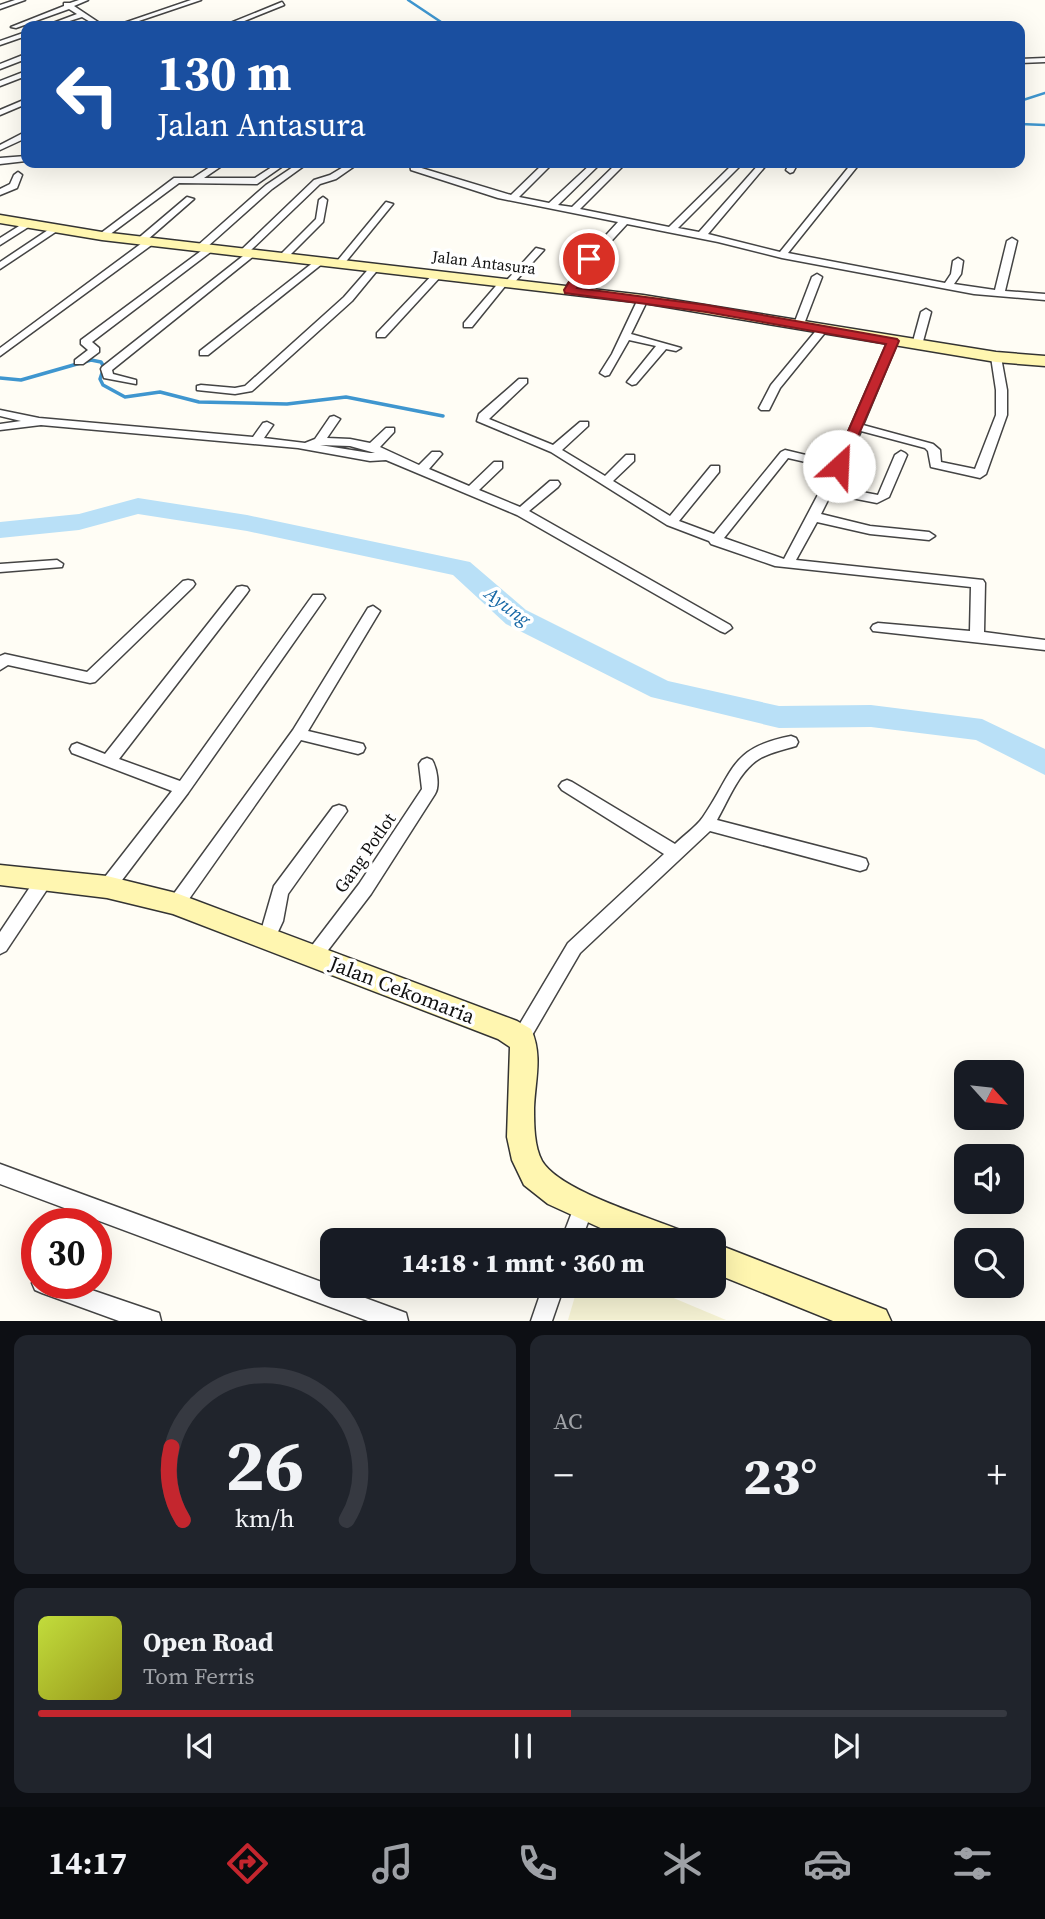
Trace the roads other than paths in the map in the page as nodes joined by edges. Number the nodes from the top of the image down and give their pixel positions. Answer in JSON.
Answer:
{"nodes":[{"id":1,"x":22,"y":0,"type":"edge"},
{"id":2,"x":58,"y":0,"type":"edge"},
{"id":3,"x":85,"y":0,"type":"edge"},
{"id":4,"x":198,"y":0,"type":"edge"},
{"id":5,"x":282,"y":4,"type":"dead end"},
{"id":6,"x":68,"y":5,"type":"junction"},
{"id":7,"x":0,"y":7,"type":"edge"},
{"id":8,"x":84,"y":14,"type":"junction"},
{"id":9,"x":29,"y":21,"type":"edge"},
{"id":10,"x":63,"y":21,"type":"edge"},
{"id":11,"x":94,"y":21,"type":"edge"},
{"id":12,"x":133,"y":21,"type":"edge"},
{"id":13,"x":239,"y":21,"type":"edge"},
{"id":14,"x":21,"y":24,"type":"edge"},
{"id":15,"x":14,"y":27,"type":"dead end"},
{"id":16,"x":21,"y":36,"type":"edge"},
{"id":17,"x":0,"y":43,"type":"edge"},
{"id":18,"x":21,"y":59,"type":"edge"},
{"id":19,"x":1045,"y":60,"type":"edge"},
{"id":20,"x":1025,"y":61,"type":"edge"},
{"id":21,"x":0,"y":67,"type":"edge"},
{"id":22,"x":21,"y":75,"type":"edge"},
{"id":23,"x":0,"y":83,"type":"edge"},
{"id":24,"x":21,"y":103,"type":"edge"},
{"id":25,"x":0,"y":113,"type":"edge"},
{"id":26,"x":21,"y":138,"type":"edge"},
{"id":27,"x":0,"y":148,"type":"edge"},
{"id":28,"x":21,"y":159,"type":"edge"},
{"id":29,"x":0,"y":161,"type":"edge"},
{"id":30,"x":214,"y":168,"type":"edge"},
{"id":31,"x":275,"y":168,"type":"edge"},
{"id":32,"x":297,"y":168,"type":"edge"},
{"id":33,"x":347,"y":168,"type":"edge"},
{"id":34,"x":414,"y":168,"type":"edge"},
{"id":35,"x":544,"y":168,"type":"edge"},
{"id":36,"x":592,"y":168,"type":"edge"},
{"id":37,"x":617,"y":168,"type":"edge"},
{"id":38,"x":734,"y":168,"type":"edge"},
{"id":39,"x":760,"y":168,"type":"edge"},
{"id":40,"x":852,"y":168,"type":"edge"},
{"id":41,"x":18,"y":174,"type":"dead end"},
{"id":42,"x":196,"y":179,"type":"junction"},
{"id":43,"x":0,"y":192,"type":"edge"},
{"id":44,"x":513,"y":198,"type":"junction"},
{"id":45,"x":190,"y":199,"type":"dead end"},
{"id":46,"x":323,"y":200,"type":"dead end"},
{"id":47,"x":389,"y":204,"type":"dead end"},
{"id":48,"x":552,"y":205,"type":"junction"},
{"id":49,"x":574,"y":210,"type":"junction"},
{"id":50,"x":0,"y":219,"type":"edge"},
{"id":51,"x":625,"y":220,"type":"junction"},
{"id":52,"x":27,"y":224,"type":"junction"},
{"id":53,"x":54,"y":229,"type":"junction"},
{"id":54,"x":671,"y":230,"type":"junction"},
{"id":55,"x":102,"y":236,"type":"junction"},
{"id":56,"x":701,"y":236,"type":"junction"},
{"id":57,"x":1012,"y":241,"type":"dead end"},
{"id":58,"x":0,"y":242,"type":"edge"},
{"id":59,"x":145,"y":242,"type":"junction"},
{"id":60,"x":204,"y":249,"type":"junction"},
{"id":61,"x":539,"y":250,"type":"dead end"},
{"id":62,"x":248,"y":253,"type":"junction"},
{"id":63,"x":782,"y":256,"type":"junction"},
{"id":64,"x":283,"y":257,"type":"junction"},
{"id":65,"x":322,"y":261,"type":"junction"},
{"id":66,"x":958,"y":261,"type":"dead end"},
{"id":67,"x":341,"y":262,"type":"junction"},
{"id":68,"x":0,"y":266,"type":"edge"},
{"id":69,"x":375,"y":267,"type":"junction"},
{"id":70,"x":438,"y":274,"type":"junction"},
{"id":71,"x":817,"y":277,"type":"dead end"},
{"id":72,"x":507,"y":282,"type":"junction"},
{"id":73,"x":948,"y":286,"type":"junction"},
{"id":74,"x":569,"y":290,"type":"junction"},
{"id":75,"x":999,"y":294,"type":"junction"},
{"id":76,"x":1045,"y":297,"type":"edge"},
{"id":77,"x":643,"y":299,"type":"junction"},
{"id":78,"x":926,"y":312,"type":"dead end"},
{"id":79,"x":799,"y":324,"type":"junction"},
{"id":80,"x":468,"y":325,"type":"dead end"},
{"id":81,"x":823,"y":329,"type":"junction"},
{"id":82,"x":380,"y":335,"type":"dead end"},
{"id":83,"x":625,"y":336,"type":"junction"},
{"id":84,"x":893,"y":341,"type":"junction"},
{"id":85,"x":663,"y":345,"type":"junction"},
{"id":86,"x":917,"y":345,"type":"junction"},
{"id":87,"x":676,"y":348,"type":"dead end"},
{"id":88,"x":0,"y":353,"type":"edge"},
{"id":89,"x":204,"y":353,"type":"dead end"},
{"id":90,"x":996,"y":357,"type":"junction"},
{"id":91,"x":1045,"y":361,"type":"edge"},
{"id":92,"x":79,"y":362,"type":"dead end"},
{"id":93,"x":605,"y":373,"type":"dead end"},
{"id":94,"x":523,"y":381,"type":"dead end"},
{"id":95,"x":132,"y":382,"type":"dead end"},
{"id":96,"x":632,"y":382,"type":"dead end"},
{"id":97,"x":201,"y":388,"type":"dead end"},
{"id":98,"x":765,"y":408,"type":"dead end"},
{"id":99,"x":0,"y":413,"type":"edge"},
{"id":100,"x":334,"y":419,"type":"dead end"},
{"id":101,"x":39,"y":421,"type":"junction"},
{"id":102,"x":584,"y":424,"type":"dead end"},
{"id":103,"x":267,"y":425,"type":"dead end"},
{"id":104,"x":0,"y":427,"type":"edge"},
{"id":105,"x":858,"y":427,"type":"junction"},
{"id":106,"x":390,"y":430,"type":"dead end"},
{"id":107,"x":319,"y":441,"type":"junction"},
{"id":108,"x":256,"y":442,"type":"junction"},
{"id":109,"x":298,"y":445,"type":"junction"},
{"id":110,"x":372,"y":448,"type":"junction"},
{"id":111,"x":555,"y":450,"type":"junction"},
{"id":112,"x":436,"y":454,"type":"dead end"},
{"id":113,"x":901,"y":455,"type":"dead end"},
{"id":114,"x":387,"y":456,"type":"junction"},
{"id":115,"x":630,"y":458,"type":"dead end"},
{"id":116,"x":498,"y":465,"type":"dead end"},
{"id":117,"x":839,"y":466,"type":"junction"},
{"id":118,"x":422,"y":469,"type":"junction"},
{"id":119,"x":715,"y":469,"type":"dead end"},
{"id":120,"x":607,"y":480,"type":"junction"},
{"id":121,"x":554,"y":484,"type":"dead end"},
{"id":122,"x":472,"y":490,"type":"junction"},
{"id":123,"x":828,"y":490,"type":"junction"},
{"id":124,"x":521,"y":512,"type":"junction"},
{"id":125,"x":815,"y":517,"type":"junction"},
{"id":126,"x":671,"y":522,"type":"junction"},
{"id":127,"x":929,"y":536,"type":"dead end"},
{"id":128,"x":715,"y":541,"type":"junction"},
{"id":129,"x":788,"y":563,"type":"junction"},
{"id":130,"x":57,"y":564,"type":"dead end"},
{"id":131,"x":0,"y":568,"type":"edge"},
{"id":132,"x":188,"y":584,"type":"dead end"},
{"id":133,"x":242,"y":590,"type":"dead end"},
{"id":134,"x":318,"y":598,"type":"dead end"},
{"id":135,"x":373,"y":611,"type":"dead end"},
{"id":136,"x":724,"y":628,"type":"dead end"},
{"id":137,"x":878,"y":628,"type":"dead end"},
{"id":138,"x":977,"y":636,"type":"junction"},
{"id":139,"x":1045,"y":645,"type":"edge"},
{"id":140,"x":0,"y":664,"type":"edge"},
{"id":141,"x":298,"y":734,"type":"junction"},
{"id":142,"x":791,"y":742,"type":"dead end"},
{"id":143,"x":358,"y":748,"type":"dead end"},
{"id":144,"x":77,"y":750,"type":"dead end"},
{"id":145,"x":109,"y":760,"type":"junction"},
{"id":146,"x":427,"y":764,"type":"dead end"},
{"id":147,"x":567,"y":786,"type":"dead end"},
{"id":148,"x":183,"y":789,"type":"junction"},
{"id":149,"x":340,"y":811,"type":"dead end"},
{"id":150,"x":707,"y":824,"type":"junction"},
{"id":151,"x":677,"y":853,"type":"junction"},
{"id":152,"x":860,"y":864,"type":"dead end"},
{"id":153,"x":0,"y":875,"type":"edge"},
{"id":154,"x":44,"y":880,"type":"junction"},
{"id":155,"x":107,"y":887,"type":"junction"},
{"id":156,"x":176,"y":904,"type":"junction"},
{"id":157,"x":267,"y":935,"type":"junction"},
{"id":158,"x":0,"y":946,"type":"edge"},
{"id":159,"x":313,"y":957,"type":"junction"},
{"id":160,"x":521,"y":1038,"type":"junction"},
{"id":161,"x":0,"y":1174,"type":"edge"},
{"id":162,"x":584,"y":1206,"type":"junction"},
{"id":163,"x":576,"y":1228,"type":"edge"},
{"id":164,"x":637,"y":1228,"type":"edge"},
{"id":165,"x":726,"y":1263,"type":"edge"},
{"id":166,"x":550,"y":1298,"type":"edge"},
{"id":167,"x":87,"y":1299,"type":"edge"},
{"id":168,"x":150,"y":1321,"type":"edge"},
{"id":169,"x":398,"y":1321,"type":"edge"},
{"id":170,"x":541,"y":1321,"type":"edge"},
{"id":171,"x":875,"y":1321,"type":"edge"}],
"edges":[{"from":1,"to":7,"type":"street"},
{"from":2,"to":6,"type":"street"},
{"from":3,"to":6,"type":"street"},
{"from":4,"to":12,"type":"street"},
{"from":5,"to":13,"type":"street"},
{"from":6,"to":8,"type":"street"},
{"from":6,"to":9,"type":"street"},
{"from":8,"to":10,"type":"street"},
{"from":8,"to":11,"type":"street"},
{"from":14,"to":15,"type":"street"},
{"from":16,"to":17,"type":"street"},
{"from":18,"to":21,"type":"street"},
{"from":19,"to":20,"type":"street"},
{"from":22,"to":23,"type":"street"},
{"from":24,"to":25,"type":"street"},
{"from":26,"to":27,"type":"street"},
{"from":28,"to":29,"type":"street"},
{"from":30,"to":42,"type":"street"},
{"from":31,"to":42,"type":"street"},
{"from":32,"to":60,"type":"street"},
{"from":33,"to":62,"type":"street"},
{"from":34,"to":44,"type":"street"},
{"from":35,"to":44,"type":"street"},
{"from":36,"to":48,"type":"street"},
{"from":37,"to":49,"type":"street"},
{"from":38,"to":54,"type":"street"},
{"from":39,"to":56,"type":"street"},
{"from":40,"to":63,"type":"street"},
{"from":41,"to":43,"type":"street"},
{"from":42,"to":55,"type":"street"},
{"from":44,"to":48,"type":"street"},
{"from":45,"to":59,"type":"street"},
{"from":46,"to":64,"type":"street"},
{"from":47,"to":67,"type":"street"},
{"from":48,"to":49,"type":"street"},
{"from":49,"to":51,"type":"street"},
{"from":50,"to":52,"type":"main road","name":"Jalan Antasura"},
{"from":51,"to":54,"type":"street"},
{"from":51,"to":74,"type":"street"},
{"from":52,"to":53,"type":"main road","name":"Jalan Antasura"},
{"from":52,"to":58,"type":"street"},
{"from":53,"to":55,"type":"main road","name":"Jalan Antasura"},
{"from":53,"to":68,"type":"street"},
{"from":54,"to":56,"type":"street"},
{"from":55,"to":59,"type":"main road","name":"Jalan Antasura"},
{"from":56,"to":63,"type":"street"},
{"from":57,"to":75,"type":"street"},
{"from":59,"to":60,"type":"main road","name":"Jalan Antasura"},
{"from":59,"to":88,"type":"street"},
{"from":60,"to":62,"type":"main road","name":"Jalan Antasura"},
{"from":60,"to":92,"type":"street"},
{"from":61,"to":72,"type":"street"},
{"from":62,"to":64,"type":"main road","name":"Jalan Antasura"},
{"from":62,"to":95,"type":"street"},
{"from":63,"to":73,"type":"street"},
{"from":64,"to":65,"type":"main road","name":"Jalan Antasura"},
{"from":65,"to":67,"type":"main road","name":"Jalan Antasura"},
{"from":65,"to":89,"type":"street"},
{"from":66,"to":73,"type":"street"},
{"from":67,"to":69,"type":"main road","name":"Jalan Antasura"},
{"from":69,"to":70,"type":"main road","name":"Jalan Antasura"},
{"from":69,"to":97,"type":"street"},
{"from":70,"to":72,"type":"main road","name":"Jalan Antasura"},
{"from":70,"to":82,"type":"street"},
{"from":71,"to":79,"type":"street"},
{"from":72,"to":74,"type":"main road","name":"Jalan Antasura"},
{"from":72,"to":80,"type":"street"},
{"from":73,"to":75,"type":"street"},
{"from":74,"to":77,"type":"main road","name":"Jalan Antasura"},
{"from":75,"to":76,"type":"street"},
{"from":77,"to":79,"type":"main road","name":"Jalan Antasura"},
{"from":77,"to":83,"type":"street"},
{"from":78,"to":86,"type":"street"},
{"from":79,"to":81,"type":"main road","name":"Jalan Antasura"},
{"from":81,"to":84,"type":"main road","name":"Jalan Antasura"},
{"from":81,"to":98,"type":"street"},
{"from":83,"to":85,"type":"street"},
{"from":83,"to":93,"type":"street"},
{"from":84,"to":86,"type":"main road","name":"Jalan Antasura"},
{"from":84,"to":105,"type":"street"},
{"from":85,"to":87,"type":"street"},
{"from":85,"to":96,"type":"street"},
{"from":86,"to":90,"type":"main road","name":"Jalan Antasura"},
{"from":90,"to":91,"type":"main road","name":"Jalan Antasura"},
{"from":90,"to":105,"type":"street"},
{"from":94,"to":111,"type":"street"},
{"from":99,"to":101,"type":"street"},
{"from":100,"to":107,"type":"street"},
{"from":101,"to":104,"type":"street"},
{"from":101,"to":108,"type":"street"},
{"from":102,"to":111,"type":"street"},
{"from":103,"to":108,"type":"street"},
{"from":105,"to":117,"type":"street"},
{"from":106,"to":110,"type":"street"},
{"from":107,"to":109,"type":"street"},
{"from":107,"to":110,"type":"street"},
{"from":108,"to":109,"type":"street"},
{"from":109,"to":114,"type":"street"},
{"from":110,"to":114,"type":"street"},
{"from":111,"to":120,"type":"street"},
{"from":112,"to":118,"type":"street"},
{"from":113,"to":123,"type":"street"},
{"from":114,"to":118,"type":"street"},
{"from":115,"to":120,"type":"street"},
{"from":116,"to":122,"type":"street"},
{"from":117,"to":123,"type":"street"},
{"from":117,"to":128,"type":"street"},
{"from":118,"to":122,"type":"street"},
{"from":119,"to":126,"type":"street"},
{"from":120,"to":126,"type":"street"},
{"from":121,"to":124,"type":"street"},
{"from":122,"to":124,"type":"street"},
{"from":123,"to":125,"type":"street"},
{"from":124,"to":136,"type":"street"},
{"from":125,"to":127,"type":"street"},
{"from":125,"to":129,"type":"street"},
{"from":126,"to":128,"type":"street"},
{"from":128,"to":129,"type":"street"},
{"from":129,"to":138,"type":"street"},
{"from":130,"to":131,"type":"street"},
{"from":132,"to":140,"type":"street"},
{"from":133,"to":145,"type":"street"},
{"from":134,"to":148,"type":"street"},
{"from":135,"to":141,"type":"street"},
{"from":137,"to":138,"type":"street"},
{"from":138,"to":139,"type":"street"},
{"from":141,"to":143,"type":"street"},
{"from":141,"to":156,"type":"street"},
{"from":142,"to":150,"type":"street"},
{"from":144,"to":145,"type":"street"},
{"from":145,"to":148,"type":"street"},
{"from":146,"to":159,"type":"street","name":"Gang Potlot"},
{"from":147,"to":151,"type":"street"},
{"from":148,"to":155,"type":"street"},
{"from":149,"to":157,"type":"street"},
{"from":150,"to":151,"type":"street"},
{"from":150,"to":152,"type":"street"},
{"from":151,"to":160,"type":"street"},
{"from":153,"to":154,"type":"main road","name":"Jalan Cekomaria"},
{"from":154,"to":155,"type":"main road","name":"Jalan Cekomaria"},
{"from":154,"to":158,"type":"street"},
{"from":155,"to":156,"type":"main road","name":"Jalan Cekomaria"},
{"from":156,"to":157,"type":"main road","name":"Jalan Cekomaria"},
{"from":157,"to":159,"type":"main road","name":"Jalan Cekomaria"},
{"from":159,"to":160,"type":"main road","name":"Jalan Cekomaria"},
{"from":160,"to":162,"type":"main road"},
{"from":161,"to":169,"type":"street"},
{"from":162,"to":163,"type":"street"},
{"from":162,"to":164,"type":"main road"},
{"from":165,"to":171,"type":"main road"},
{"from":166,"to":170,"type":"street"},
{"from":167,"to":168,"type":"street"}]}
